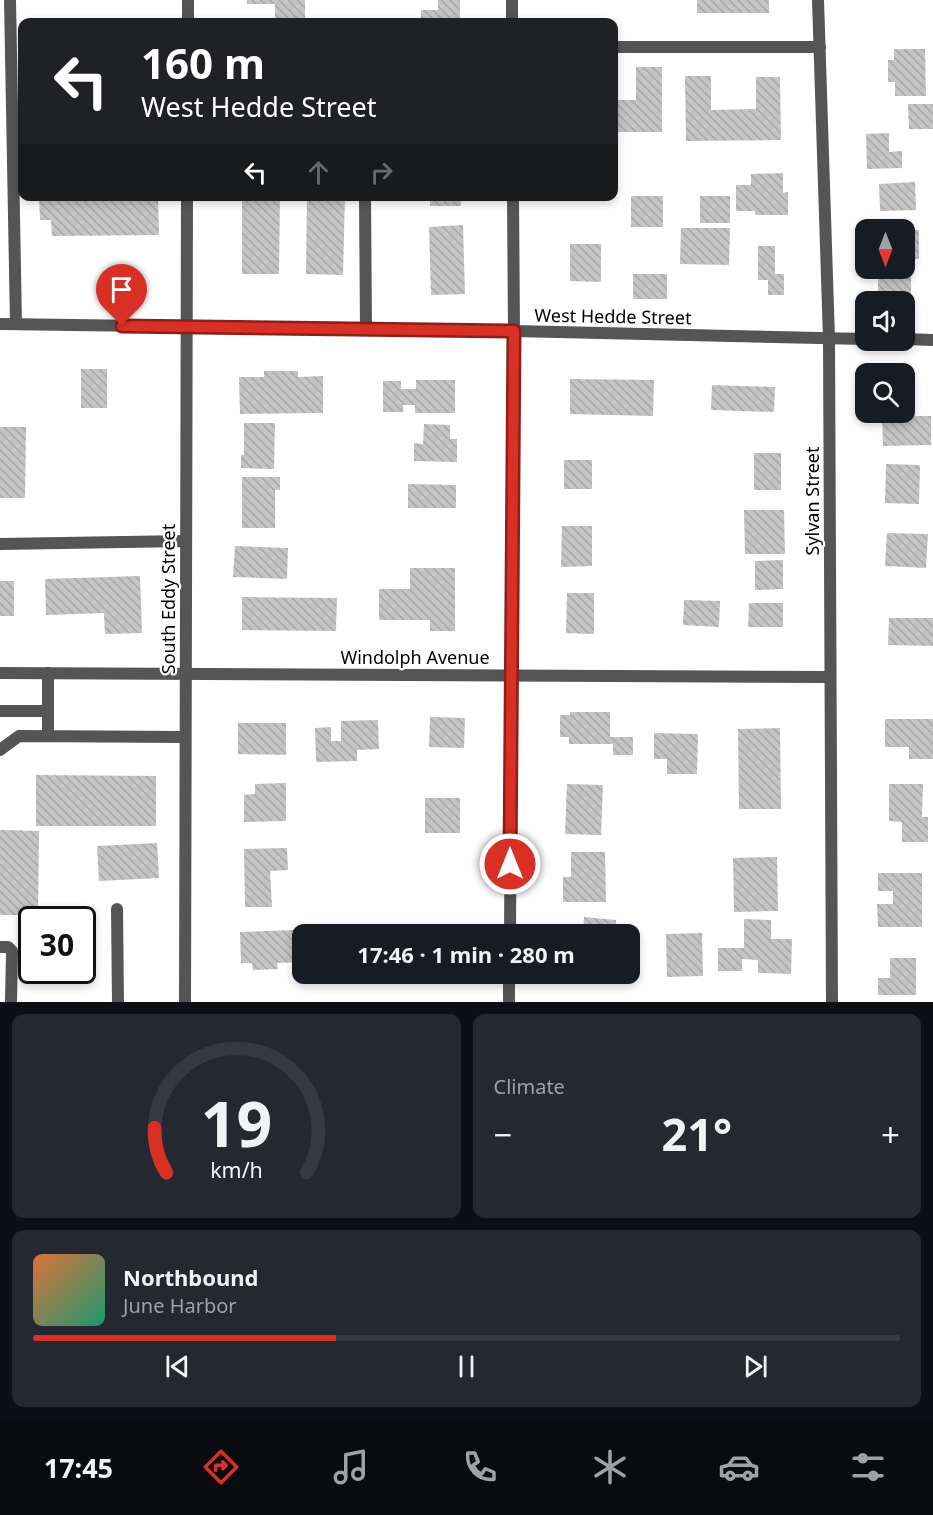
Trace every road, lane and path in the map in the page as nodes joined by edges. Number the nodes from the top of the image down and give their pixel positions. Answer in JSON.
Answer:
{"nodes":[{"id":1,"x":10,"y":0,"type":"edge"},
{"id":2,"x":188,"y":0,"type":"edge"},
{"id":3,"x":512,"y":0,"type":"edge"},
{"id":4,"x":818,"y":0,"type":"edge"},
{"id":5,"x":188,"y":18,"type":"edge"},
{"id":6,"x":512,"y":18,"type":"edge"},
{"id":7,"x":618,"y":47,"type":"edge"},
{"id":8,"x":820,"y":47,"type":"junction"},
{"id":9,"x":187,"y":201,"type":"edge"},
{"id":10,"x":365,"y":201,"type":"edge"},
{"id":11,"x":513,"y":201,"type":"edge"},
{"id":12,"x":0,"y":324,"type":"edge"},
{"id":13,"x":16,"y":324,"type":"junction"},
{"id":14,"x":186,"y":327,"type":"junction"},
{"id":15,"x":366,"y":329,"type":"junction"},
{"id":16,"x":514,"y":331,"type":"junction"},
{"id":17,"x":829,"y":339,"type":"junction"},
{"id":18,"x":855,"y":339,"type":"edge"},
{"id":19,"x":915,"y":339,"type":"edge"},
{"id":20,"x":933,"y":339,"type":"edge"},
{"id":21,"x":186,"y":541,"type":"junction"},
{"id":22,"x":0,"y":544,"type":"edge"},
{"id":23,"x":0,"y":673,"type":"edge"},
{"id":24,"x":48,"y":673,"type":"junction"},
{"id":25,"x":185,"y":674,"type":"junction"},
{"id":26,"x":512,"y":676,"type":"junction"},
{"id":27,"x":831,"y":677,"type":"junction"},
{"id":28,"x":0,"y":711,"type":"edge"},
{"id":29,"x":48,"y":711,"type":"junction"},
{"id":30,"x":48,"y":736,"type":"junction"},
{"id":31,"x":185,"y":737,"type":"junction"},
{"id":32,"x":0,"y":750,"type":"edge"},
{"id":33,"x":117,"y":909,"type":"dead end"},
{"id":34,"x":510,"y":924,"type":"edge"},
{"id":35,"x":0,"y":947,"type":"edge"},
{"id":36,"x":510,"y":984,"type":"edge"},
{"id":37,"x":11,"y":1002,"type":"edge"},
{"id":38,"x":118,"y":1002,"type":"edge"},
{"id":39,"x":185,"y":1002,"type":"edge"},
{"id":40,"x":509,"y":1002,"type":"edge"},
{"id":41,"x":832,"y":1002,"type":"edge"}],
"edges":[{"from":1,"to":13,"type":"street"},
{"from":2,"to":5,"type":"street"},
{"from":3,"to":6,"type":"street"},
{"from":4,"to":8,"type":"street","name":"Sylvan Street"},
{"from":7,"to":8,"type":"street"},
{"from":8,"to":17,"type":"street","name":"Sylvan Street"},
{"from":9,"to":14,"type":"street","name":"South Eddy Street"},
{"from":10,"to":15,"type":"street"},
{"from":11,"to":16,"type":"street"},
{"from":12,"to":13,"type":"street","name":"West Hedde Street"},
{"from":13,"to":14,"type":"street","name":"West Hedde Street"},
{"from":14,"to":15,"type":"street","name":"West Hedde Street"},
{"from":14,"to":21,"type":"street","name":"South Eddy Street"},
{"from":15,"to":16,"type":"street","name":"West Hedde Street"},
{"from":16,"to":17,"type":"street","name":"West Hedde Street"},
{"from":16,"to":26,"type":"street"},
{"from":17,"to":18,"type":"street","name":"West Hedde Street"},
{"from":17,"to":27,"type":"street","name":"Sylvan Street"},
{"from":19,"to":20,"type":"street"},
{"from":21,"to":22,"type":"street"},
{"from":21,"to":25,"type":"street","name":"South Eddy Street"},
{"from":23,"to":24,"type":"street","name":"Windolph Avenue"},
{"from":24,"to":25,"type":"street","name":"Windolph Avenue"},
{"from":24,"to":29,"type":"street"},
{"from":25,"to":26,"type":"street","name":"Windolph Avenue"},
{"from":25,"to":31,"type":"street","name":"South Eddy Street"},
{"from":26,"to":27,"type":"street","name":"Windolph Avenue"},
{"from":26,"to":34,"type":"street"},
{"from":27,"to":41,"type":"street","name":"Sylvan Street"},
{"from":28,"to":29,"type":"street"},
{"from":29,"to":30,"type":"street"},
{"from":30,"to":31,"type":"street"},
{"from":30,"to":32,"type":"street"},
{"from":31,"to":39,"type":"street","name":"South Eddy Street"},
{"from":33,"to":38,"type":"street"},
{"from":35,"to":37,"type":"street"},
{"from":36,"to":40,"type":"street"}]}
